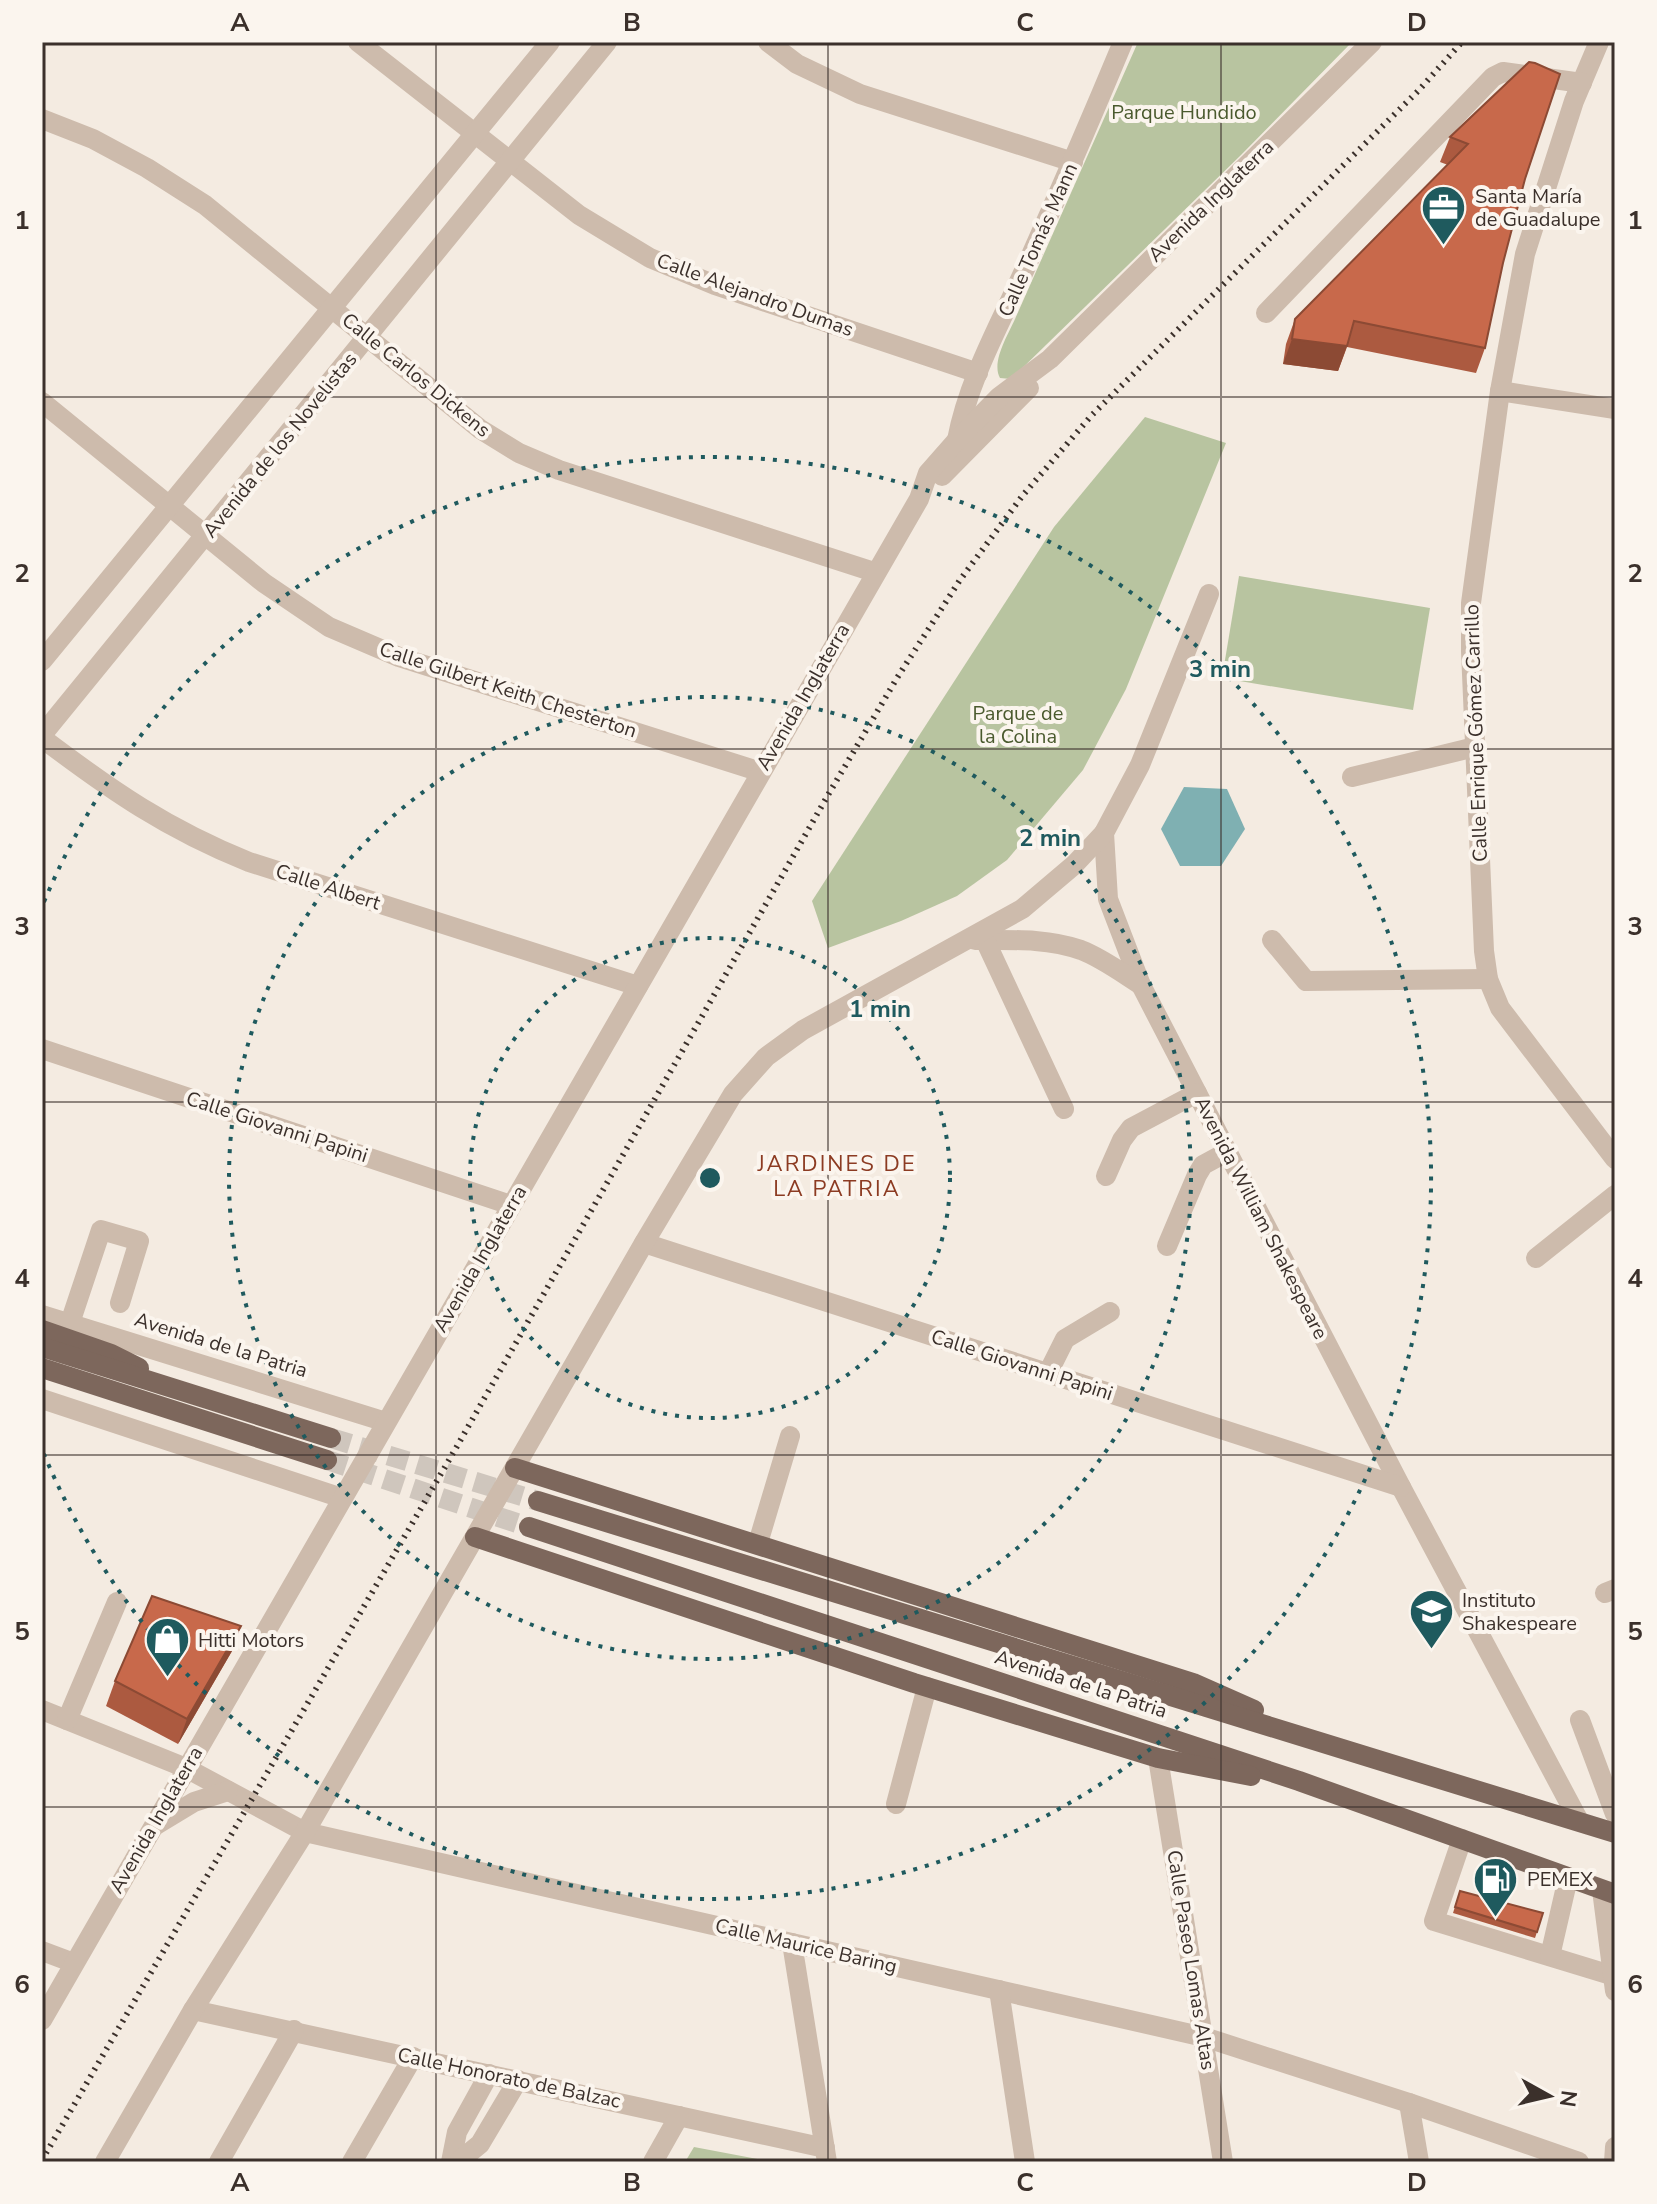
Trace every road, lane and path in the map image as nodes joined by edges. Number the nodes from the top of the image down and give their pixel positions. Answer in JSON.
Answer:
{"nodes":[{"id":1,"x":358,"y":42,"type":"edge"},
{"id":2,"x":550,"y":42,"type":"edge"},
{"id":3,"x":607,"y":42,"type":"edge"},
{"id":4,"x":768,"y":42,"type":"edge"},
{"id":5,"x":1123,"y":42,"type":"edge"},
{"id":6,"x":1372,"y":42,"type":"edge"},
{"id":7,"x":1599,"y":42,"type":"edge"},
{"id":8,"x":1582,"y":83,"type":"junction"},
{"id":9,"x":42,"y":119,"type":"edge"},
{"id":10,"x":474,"y":135,"type":"junction"},
{"id":11,"x":510,"y":162,"type":"junction"},
{"id":12,"x":1073,"y":162,"type":"junction"},
{"id":13,"x":333,"y":308,"type":"junction"},
{"id":14,"x":1266,"y":313,"type":"dead end"},
{"id":15,"x":369,"y":337,"type":"junction"},
{"id":16,"x":1050,"y":359,"type":"junction"},
{"id":17,"x":978,"y":373,"type":"junction"},
{"id":18,"x":1500,"y":391,"type":"junction"},
{"id":19,"x":42,"y":402,"type":"edge"},
{"id":20,"x":1615,"y":409,"type":"edge"},
{"id":21,"x":957,"y":440,"type":"junction"},
{"id":22,"x":919,"y":499,"type":"junction"},
{"id":23,"x":171,"y":506,"type":"junction"},
{"id":24,"x":206,"y":535,"type":"junction"},
{"id":25,"x":874,"y":572,"type":"junction"},
{"id":26,"x":1209,"y":594,"type":"dead end"},
{"id":27,"x":42,"y":661,"type":"edge"},
{"id":28,"x":42,"y":736,"type":"edge"},
{"id":29,"x":1475,"y":747,"type":"junction"},
{"id":30,"x":761,"y":772,"type":"junction"},
{"id":31,"x":1352,"y":777,"type":"dead end"},
{"id":32,"x":1104,"y":833,"type":"junction"},
{"id":33,"x":1124,"y":936,"type":"junction"},
{"id":34,"x":976,"y":940,"type":"junction"},
{"id":35,"x":1272,"y":940,"type":"dead end"},
{"id":36,"x":1102,"y":961,"type":"junction"},
{"id":37,"x":1488,"y":979,"type":"junction"},
{"id":38,"x":1141,"y":985,"type":"junction"},
{"id":39,"x":638,"y":986,"type":"junction"},
{"id":40,"x":42,"y":1049,"type":"edge"},
{"id":41,"x":1197,"y":1093,"type":"junction"},
{"id":42,"x":1064,"y":1109,"type":"dead end"},
{"id":43,"x":1227,"y":1152,"type":"junction"},
{"id":44,"x":1615,"y":1159,"type":"edge"},
{"id":45,"x":1106,"y":1176,"type":"dead end"},
{"id":46,"x":1615,"y":1195,"type":"edge"},
{"id":47,"x":511,"y":1205,"type":"junction"},
{"id":48,"x":644,"y":1243,"type":"junction"},
{"id":49,"x":1167,"y":1246,"type":"dead end"},
{"id":50,"x":1536,"y":1258,"type":"dead end"},
{"id":51,"x":120,"y":1303,"type":"dead end"},
{"id":52,"x":1110,"y":1312,"type":"dead end"},
{"id":53,"x":42,"y":1315,"type":"edge"},
{"id":54,"x":70,"y":1323,"type":"junction"},
{"id":55,"x":42,"y":1330,"type":"edge"},
{"id":56,"x":42,"y":1347,"type":"edge"},
{"id":57,"x":42,"y":1368,"type":"edge"},
{"id":58,"x":1048,"y":1373,"type":"junction"},
{"id":59,"x":42,"y":1377,"type":"edge"},
{"id":60,"x":42,"y":1399,"type":"edge"},
{"id":61,"x":193,"y":1405,"type":"junction"},
{"id":62,"x":386,"y":1422,"type":"junction"},
{"id":63,"x":790,"y":1436,"type":"dead end"},
{"id":64,"x":331,"y":1438,"type":"tunnel mouth"},
{"id":65,"x":327,"y":1460,"type":"tunnel mouth"},
{"id":66,"x":515,"y":1468,"type":"junction"},
{"id":67,"x":1401,"y":1487,"type":"junction"},
{"id":68,"x":342,"y":1498,"type":"junction"},
{"id":69,"x":538,"y":1501,"type":"tunnel mouth"},
{"id":70,"x":529,"y":1527,"type":"tunnel mouth"},
{"id":71,"x":475,"y":1537,"type":"junction"},
{"id":72,"x":758,"y":1543,"type":"junction"},
{"id":73,"x":117,"y":1602,"type":"dead end"},
{"id":74,"x":927,"y":1687,"type":"junction"},
{"id":75,"x":42,"y":1710,"type":"edge"},
{"id":76,"x":67,"y":1720,"type":"junction"},
{"id":77,"x":1580,"y":1720,"type":"dead end"},
{"id":78,"x":1338,"y":1747,"type":"junction"},
{"id":79,"x":1158,"y":1758,"type":"junction"},
{"id":80,"x":186,"y":1768,"type":"junction"},
{"id":81,"x":1608,"y":1772,"type":"edge"},
{"id":82,"x":1325,"y":1790,"type":"junction"},
{"id":83,"x":228,"y":1791,"type":"junction"},
{"id":84,"x":896,"y":1804,"type":"dead end"},
{"id":85,"x":1615,"y":1814,"type":"edge"},
{"id":86,"x":1579,"y":1821,"type":"junction"},
{"id":87,"x":152,"y":1827,"type":"junction"},
{"id":88,"x":305,"y":1832,"type":"junction"},
{"id":89,"x":1615,"y":1833,"type":"edge"},
{"id":90,"x":1462,"y":1839,"type":"junction"},
{"id":91,"x":1568,"y":1878,"type":"junction"},
{"id":92,"x":1611,"y":1891,"type":"edge"},
{"id":93,"x":792,"y":1943,"type":"junction"},
{"id":94,"x":42,"y":1951,"type":"edge"},
{"id":95,"x":1550,"y":1956,"type":"junction"},
{"id":96,"x":74,"y":1963,"type":"junction"},
{"id":97,"x":1614,"y":1976,"type":"edge"},
{"id":98,"x":999,"y":1990,"type":"junction"},
{"id":99,"x":1615,"y":1991,"type":"edge"},
{"id":100,"x":193,"y":2010,"type":"junction"},
{"id":101,"x":42,"y":2020,"type":"edge"},
{"id":102,"x":294,"y":2030,"type":"junction"},
{"id":103,"x":1204,"y":2037,"type":"junction"},
{"id":104,"x":413,"y":2057,"type":"junction"},
{"id":105,"x":489,"y":2074,"type":"junction"},
{"id":106,"x":518,"y":2080,"type":"junction"},
{"id":107,"x":1409,"y":2103,"type":"junction"},
{"id":108,"x":679,"y":2116,"type":"junction"},
{"id":109,"x":1615,"y":2147,"type":"edge"},
{"id":110,"x":826,"y":2155,"type":"edge"},
{"id":111,"x":105,"y":2162,"type":"edge"},
{"id":112,"x":219,"y":2162,"type":"edge"},
{"id":113,"x":352,"y":2162,"type":"edge"},
{"id":114,"x":451,"y":2162,"type":"edge"},
{"id":115,"x":458,"y":2162,"type":"edge"},
{"id":116,"x":653,"y":2162,"type":"edge"},
{"id":117,"x":1025,"y":2162,"type":"edge"},
{"id":118,"x":1223,"y":2162,"type":"edge"},
{"id":119,"x":1419,"y":2162,"type":"edge"},
{"id":120,"x":1579,"y":2162,"type":"edge"},
{"id":121,"x":1614,"y":2162,"type":"edge"}],
"edges":[{"from":1,"to":10,"type":"street","name":"Calle Alejandro Dumas"},
{"from":2,"to":10,"type":"street"},
{"from":3,"to":11,"type":"street","name":"Avenida de los Novelistas"},
{"from":4,"to":12,"type":"street"},
{"from":5,"to":12,"type":"street","name":"Calle Tomás Mann"},
{"from":6,"to":16,"type":"street","name":"Avenida Inglaterra"},
{"from":7,"to":8,"type":"street","name":"Calle Enrique Gómez Carrillo"},
{"from":8,"to":14,"type":"street"},
{"from":8,"to":18,"type":"street","name":"Calle Enrique Gómez Carrillo"},
{"from":9,"to":13,"type":"street","name":"Calle Carlos Dickens"},
{"from":10,"to":11,"type":"street","name":"Calle Alejandro Dumas"},
{"from":10,"to":13,"type":"street"},
{"from":11,"to":15,"type":"street","name":"Avenida de los Novelistas"},
{"from":11,"to":17,"type":"street","name":"Calle Alejandro Dumas"},
{"from":12,"to":17,"type":"street","name":"Calle Tomás Mann"},
{"from":13,"to":15,"type":"street","name":"Calle Carlos Dickens"},
{"from":13,"to":23,"type":"street"},
{"from":15,"to":24,"type":"street","name":"Avenida de los Novelistas"},
{"from":15,"to":25,"type":"street","name":"Calle Carlos Dickens"},
{"from":16,"to":21,"type":"street","name":"Avenida Inglaterra"},
{"from":16,"to":22,"type":"street","name":"Avenida Inglaterra"},
{"from":17,"to":21,"type":"street","name":"Calle Tomás Mann"},
{"from":18,"to":20,"type":"street"},
{"from":18,"to":29,"type":"street","name":"Calle Enrique Gómez Carrillo"},
{"from":19,"to":23,"type":"street","name":"Calle Gilbert Keith Chesterton"},
{"from":21,"to":22,"type":"street","name":"Avenida Inglaterra"},
{"from":22,"to":25,"type":"street","name":"Avenida Inglaterra"},
{"from":23,"to":24,"type":"street","name":"Calle Gilbert Keith Chesterton"},
{"from":23,"to":27,"type":"street"},
{"from":24,"to":28,"type":"street","name":"Avenida de los Novelistas"},
{"from":24,"to":30,"type":"street","name":"Calle Gilbert Keith Chesterton"},
{"from":25,"to":30,"type":"street","name":"Avenida Inglaterra"},
{"from":26,"to":32,"type":"street"},
{"from":28,"to":39,"type":"street","name":"Calle Albert"},
{"from":29,"to":31,"type":"street"},
{"from":29,"to":37,"type":"street","name":"Calle Enrique Gómez Carrillo"},
{"from":30,"to":39,"type":"street","name":"Avenida Inglaterra"},
{"from":32,"to":33,"type":"street","name":"Avenida William Shakespeare"},
{"from":32,"to":34,"type":"street"},
{"from":33,"to":36,"type":"street"},
{"from":33,"to":38,"type":"street","name":"Avenida William Shakespeare"},
{"from":34,"to":36,"type":"street"},
{"from":34,"to":42,"type":"street"},
{"from":34,"to":48,"type":"street"},
{"from":35,"to":37,"type":"street"},
{"from":36,"to":38,"type":"street"},
{"from":37,"to":44,"type":"street","name":"Calle Enrique Gómez Carrillo"},
{"from":38,"to":41,"type":"street","name":"Avenida William Shakespeare"},
{"from":39,"to":47,"type":"street","name":"Avenida Inglaterra"},
{"from":40,"to":47,"type":"street","name":"Calle Giovanni Papini"},
{"from":41,"to":43,"type":"street","name":"Avenida William Shakespeare"},
{"from":41,"to":45,"type":"street"},
{"from":43,"to":49,"type":"street"},
{"from":43,"to":67,"type":"street","name":"Avenida William Shakespeare"},
{"from":46,"to":50,"type":"street"},
{"from":47,"to":62,"type":"street","name":"Avenida Inglaterra"},
{"from":48,"to":58,"type":"street","name":"Calle Giovanni Papini"},
{"from":48,"to":66,"type":"street"},
{"from":51,"to":54,"type":"street"},
{"from":52,"to":58,"type":"street"},
{"from":53,"to":54,"type":"street","name":"Avenida de la Patria"},
{"from":54,"to":62,"type":"street","name":"Avenida de la Patria"},
{"from":55,"to":61,"type":"main road"},
{"from":56,"to":61,"type":"main road"},
{"from":57,"to":61,"type":"main road"},
{"from":58,"to":67,"type":"street","name":"Calle Giovanni Papini"},
{"from":59,"to":61,"type":"main road"},
{"from":60,"to":68,"type":"street"},
{"from":61,"to":64,"type":"main road"},
{"from":61,"to":65,"type":"main road"},
{"from":62,"to":68,"type":"street","name":"Avenida Inglaterra"},
{"from":63,"to":72,"type":"street"},
{"from":66,"to":71,"type":"street"},
{"from":66,"to":72,"type":"main road"},
{"from":67,"to":86,"type":"street","name":"Avenida William Shakespeare"},
{"from":68,"to":80,"type":"street","name":"Avenida Inglaterra"},
{"from":69,"to":78,"type":"main road","name":"Avenida de la Patria"},
{"from":70,"to":82,"type":"main road","name":"Avenida de la Patria"},
{"from":71,"to":74,"type":"main road"},
{"from":71,"to":88,"type":"street"},
{"from":72,"to":78,"type":"main road"},
{"from":73,"to":76,"type":"street"},
{"from":74,"to":79,"type":"main road"},
{"from":74,"to":84,"type":"street"},
{"from":75,"to":76,"type":"street","name":"Calle Maurice Baring"},
{"from":76,"to":80,"type":"street","name":"Calle Maurice Baring"},
{"from":77,"to":81,"type":"street"},
{"from":78,"to":86,"type":"main road","name":"Avenida de la Patria"},
{"from":79,"to":82,"type":"main road"},
{"from":79,"to":103,"type":"street","name":"Calle Paseo Lomas Altas"},
{"from":80,"to":83,"type":"street","name":"Calle Maurice Baring"},
{"from":80,"to":87,"type":"street","name":"Avenida Inglaterra"},
{"from":81,"to":85,"type":"street"},
{"from":82,"to":90,"type":"main road","name":"Avenida de la Patria"},
{"from":83,"to":87,"type":"street"},
{"from":83,"to":88,"type":"street","name":"Calle Maurice Baring"},
{"from":86,"to":89,"type":"main road","name":"Avenida de la Patria"},
{"from":87,"to":96,"type":"street","name":"Avenida Inglaterra"},
{"from":88,"to":93,"type":"street","name":"Calle Maurice Baring"},
{"from":88,"to":100,"type":"street"},
{"from":90,"to":91,"type":"main road","name":"Avenida de la Patria"},
{"from":90,"to":95,"type":"street"},
{"from":91,"to":92,"type":"main road","name":"Avenida de la Patria"},
{"from":91,"to":95,"type":"street"},
{"from":92,"to":97,"type":"street"},
{"from":93,"to":98,"type":"street","name":"Calle Maurice Baring"},
{"from":93,"to":110,"type":"street"},
{"from":94,"to":96,"type":"street"},
{"from":95,"to":97,"type":"street"},
{"from":96,"to":101,"type":"street","name":"Avenida Inglaterra"},
{"from":97,"to":99,"type":"street"},
{"from":98,"to":103,"type":"street","name":"Calle Maurice Baring"},
{"from":98,"to":117,"type":"street"},
{"from":100,"to":102,"type":"street","name":"Calle Honorato de Balzac"},
{"from":100,"to":111,"type":"street"},
{"from":102,"to":104,"type":"street","name":"Calle Honorato de Balzac"},
{"from":102,"to":112,"type":"street"},
{"from":103,"to":107,"type":"street","name":"Calle Maurice Baring"},
{"from":103,"to":118,"type":"street","name":"Calle Paseo Lomas Altas"},
{"from":104,"to":105,"type":"street","name":"Calle Honorato de Balzac"},
{"from":104,"to":113,"type":"street"},
{"from":105,"to":106,"type":"street","name":"Calle Honorato de Balzac"},
{"from":105,"to":114,"type":"street"},
{"from":106,"to":108,"type":"street","name":"Calle Honorato de Balzac"},
{"from":106,"to":115,"type":"street"},
{"from":107,"to":119,"type":"street"},
{"from":107,"to":120,"type":"street","name":"Calle Maurice Baring"},
{"from":108,"to":110,"type":"street","name":"Calle Honorato de Balzac"},
{"from":108,"to":116,"type":"street"},
{"from":109,"to":121,"type":"street"}]}
